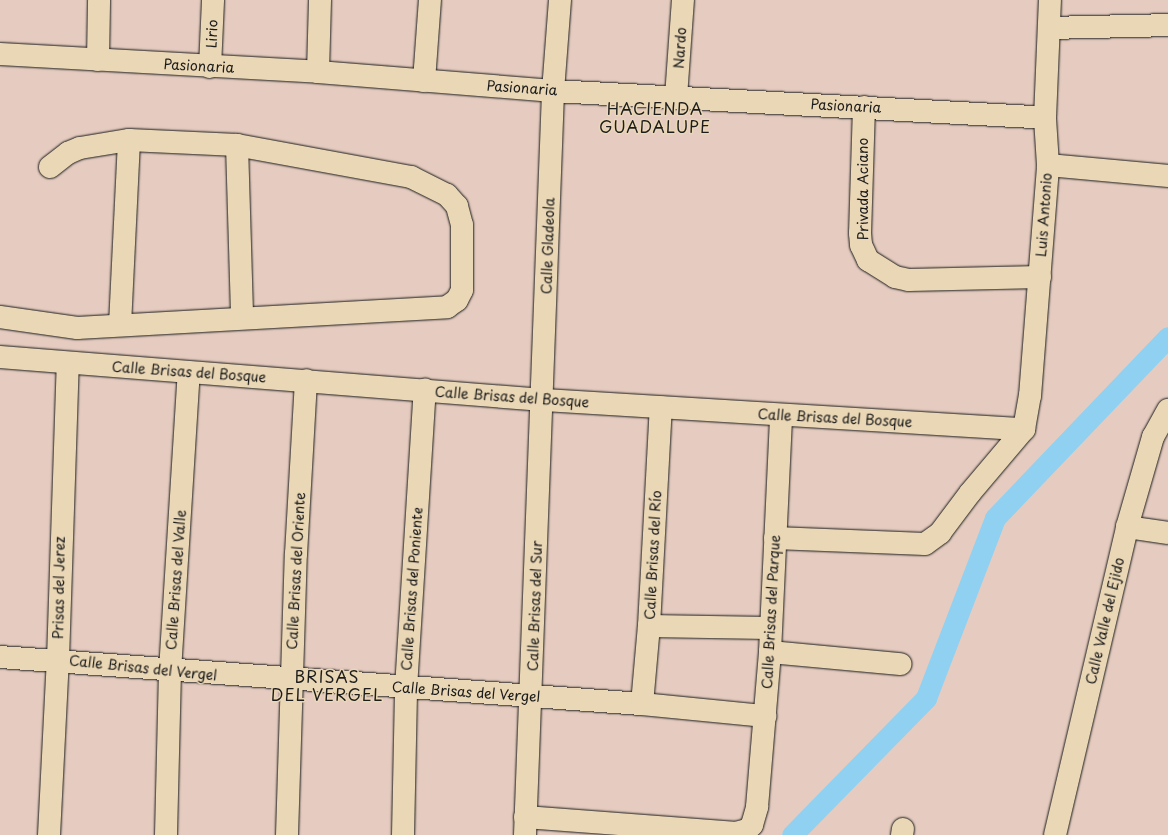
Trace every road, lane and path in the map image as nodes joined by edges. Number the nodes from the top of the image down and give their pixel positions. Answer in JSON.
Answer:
{"nodes":[{"id":1,"x":99,"y":0,"type":"edge"},
{"id":2,"x":213,"y":0,"type":"edge"},
{"id":3,"x":320,"y":0,"type":"edge"},
{"id":4,"x":430,"y":0,"type":"edge"},
{"id":5,"x":560,"y":0,"type":"edge"},
{"id":6,"x":683,"y":0,"type":"edge"},
{"id":7,"x":1050,"y":0,"type":"edge"},
{"id":8,"x":1168,"y":25,"type":"edge"},
{"id":9,"x":1049,"y":28,"type":"junction"},
{"id":10,"x":0,"y":54,"type":"edge"},
{"id":11,"x":98,"y":60,"type":"junction"},
{"id":12,"x":210,"y":67,"type":"junction"},
{"id":13,"x":318,"y":72,"type":"junction"},
{"id":14,"x":424,"y":81,"type":"junction"},
{"id":15,"x":553,"y":91,"type":"junction"},
{"id":16,"x":676,"y":97,"type":"junction"},
{"id":17,"x":864,"y":107,"type":"junction"},
{"id":18,"x":1045,"y":118,"type":"junction"},
{"id":19,"x":129,"y":140,"type":"junction"},
{"id":20,"x":237,"y":145,"type":"junction"},
{"id":21,"x":1048,"y":166,"type":"junction"},
{"id":22,"x":50,"y":167,"type":"dead end"},
{"id":23,"x":1168,"y":176,"type":"edge"},
{"id":24,"x":1040,"y":277,"type":"junction"},
{"id":25,"x":0,"y":317,"type":"edge"},
{"id":26,"x":242,"y":317,"type":"junction"},
{"id":27,"x":120,"y":325,"type":"junction"},
{"id":28,"x":0,"y":358,"type":"edge"},
{"id":29,"x":68,"y":364,"type":"junction"},
{"id":30,"x":189,"y":373,"type":"junction"},
{"id":31,"x":306,"y":380,"type":"junction"},
{"id":32,"x":425,"y":390,"type":"junction"},
{"id":33,"x":543,"y":400,"type":"junction"},
{"id":34,"x":661,"y":406,"type":"junction"},
{"id":35,"x":1168,"y":410,"type":"edge"},
{"id":36,"x":781,"y":416,"type":"junction"},
{"id":37,"x":1024,"y":429,"type":"junction"},
{"id":38,"x":1127,"y":526,"type":"junction"},
{"id":39,"x":1168,"y":533,"type":"edge"},
{"id":40,"x":775,"y":538,"type":"junction"},
{"id":41,"x":649,"y":626,"type":"junction"},
{"id":42,"x":769,"y":628,"type":"junction"},
{"id":43,"x":770,"y":652,"type":"junction"},
{"id":44,"x":0,"y":657,"type":"edge"},
{"id":45,"x":58,"y":659,"type":"junction"},
{"id":46,"x":900,"y":664,"type":"dead end"},
{"id":47,"x":170,"y":671,"type":"junction"},
{"id":48,"x":292,"y":680,"type":"junction"},
{"id":49,"x":406,"y":688,"type":"junction"},
{"id":50,"x":531,"y":697,"type":"junction"},
{"id":51,"x":642,"y":704,"type":"junction"},
{"id":52,"x":765,"y":716,"type":"junction"},
{"id":53,"x":525,"y":826,"type":"edge"},
{"id":54,"x":48,"y":835,"type":"edge"},
{"id":55,"x":166,"y":835,"type":"edge"},
{"id":56,"x":287,"y":835,"type":"edge"},
{"id":57,"x":403,"y":835,"type":"edge"},
{"id":58,"x":1055,"y":835,"type":"edge"}],
"edges":[{"from":1,"to":11,"type":"street"},
{"from":2,"to":12,"type":"street","name":"Lirio"},
{"from":3,"to":13,"type":"street"},
{"from":4,"to":14,"type":"street"},
{"from":5,"to":15,"type":"street","name":"Calle Gladeola"},
{"from":6,"to":16,"type":"street","name":"Nardo"},
{"from":7,"to":9,"type":"street","name":"Luis Antonio"},
{"from":8,"to":9,"type":"street"},
{"from":9,"to":18,"type":"street","name":"Luis Antonio"},
{"from":10,"to":11,"type":"street","name":"Pasionaria"},
{"from":11,"to":12,"type":"street","name":"Pasionaria"},
{"from":12,"to":13,"type":"street","name":"Pasionaria"},
{"from":13,"to":14,"type":"street","name":"Pasionaria"},
{"from":14,"to":15,"type":"street","name":"Pasionaria"},
{"from":15,"to":16,"type":"street","name":"Pasionaria"},
{"from":15,"to":33,"type":"street","name":"Calle Gladeola"},
{"from":16,"to":17,"type":"street","name":"Pasionaria"},
{"from":17,"to":18,"type":"street","name":"Pasionaria"},
{"from":17,"to":24,"type":"street","name":"Privada Aciano"},
{"from":18,"to":21,"type":"street","name":"Luis Antonio"},
{"from":19,"to":20,"type":"street"},
{"from":19,"to":22,"type":"street"},
{"from":19,"to":27,"type":"street"},
{"from":20,"to":26,"type":"street"},
{"from":20,"to":26,"type":"street"},
{"from":21,"to":23,"type":"street"},
{"from":21,"to":24,"type":"street","name":"Luis Antonio"},
{"from":24,"to":37,"type":"street","name":"Luis Antonio"},
{"from":25,"to":27,"type":"street"},
{"from":26,"to":27,"type":"street"},
{"from":28,"to":29,"type":"street","name":"Calle Brisas del Bosque"},
{"from":29,"to":30,"type":"street","name":"Calle Brisas del Bosque"},
{"from":29,"to":45,"type":"street","name":"Prisas del Jerez"},
{"from":30,"to":31,"type":"street","name":"Calle Brisas del Bosque"},
{"from":30,"to":47,"type":"street","name":"Calle Brisas del Valle"},
{"from":31,"to":32,"type":"street","name":"Calle Brisas del Bosque"},
{"from":31,"to":48,"type":"street","name":"Calle Brisas del Oriente"},
{"from":32,"to":33,"type":"street","name":"Calle Brisas del Bosque"},
{"from":32,"to":49,"type":"street","name":"Calle Brisas del Poniente"},
{"from":33,"to":34,"type":"street","name":"Calle Brisas del Bosque"},
{"from":33,"to":50,"type":"street","name":"Calle Brisas del Sur"},
{"from":34,"to":36,"type":"street","name":"Calle Brisas del Bosque"},
{"from":34,"to":41,"type":"street","name":"Calle Brisas del Río"},
{"from":35,"to":38,"type":"street","name":"Calle Valle del Ejido"},
{"from":36,"to":37,"type":"street","name":"Calle Brisas del Bosque"},
{"from":36,"to":40,"type":"street","name":"Calle Brisas del Parque"},
{"from":37,"to":40,"type":"street"},
{"from":38,"to":39,"type":"street"},
{"from":38,"to":58,"type":"street","name":"Calle Valle del Ejido"},
{"from":40,"to":42,"type":"street","name":"Calle Brisas del Parque"},
{"from":41,"to":42,"type":"street"},
{"from":41,"to":51,"type":"street","name":"Calle Brisas del Río"},
{"from":42,"to":43,"type":"street","name":"Calle Brisas del Parque"},
{"from":43,"to":46,"type":"street"},
{"from":43,"to":52,"type":"street","name":"Calle Brisas del Parque"},
{"from":44,"to":45,"type":"street","name":"Calle Brisas del Vergel"},
{"from":45,"to":47,"type":"street","name":"Calle Brisas del Vergel"},
{"from":45,"to":54,"type":"street","name":"Prisas del Jerez"},
{"from":47,"to":48,"type":"street","name":"Calle Brisas del Vergel"},
{"from":47,"to":55,"type":"street","name":"Calle Brisas del Valle"},
{"from":48,"to":49,"type":"street","name":"Calle Brisas del Vergel"},
{"from":48,"to":56,"type":"street","name":"Calle Brisas del Oriente"},
{"from":49,"to":50,"type":"street","name":"Calle Brisas del Vergel"},
{"from":49,"to":57,"type":"street","name":"Calle Brisas del Poniente"},
{"from":50,"to":51,"type":"street","name":"Calle Brisas del Vergel"},
{"from":50,"to":53,"type":"street","name":"Calle Brisas del Sur"},
{"from":51,"to":52,"type":"street","name":"Calle Brisas del Vergel"},
{"from":52,"to":53,"type":"street","name":"Calle Brisas del Parque"}]}
